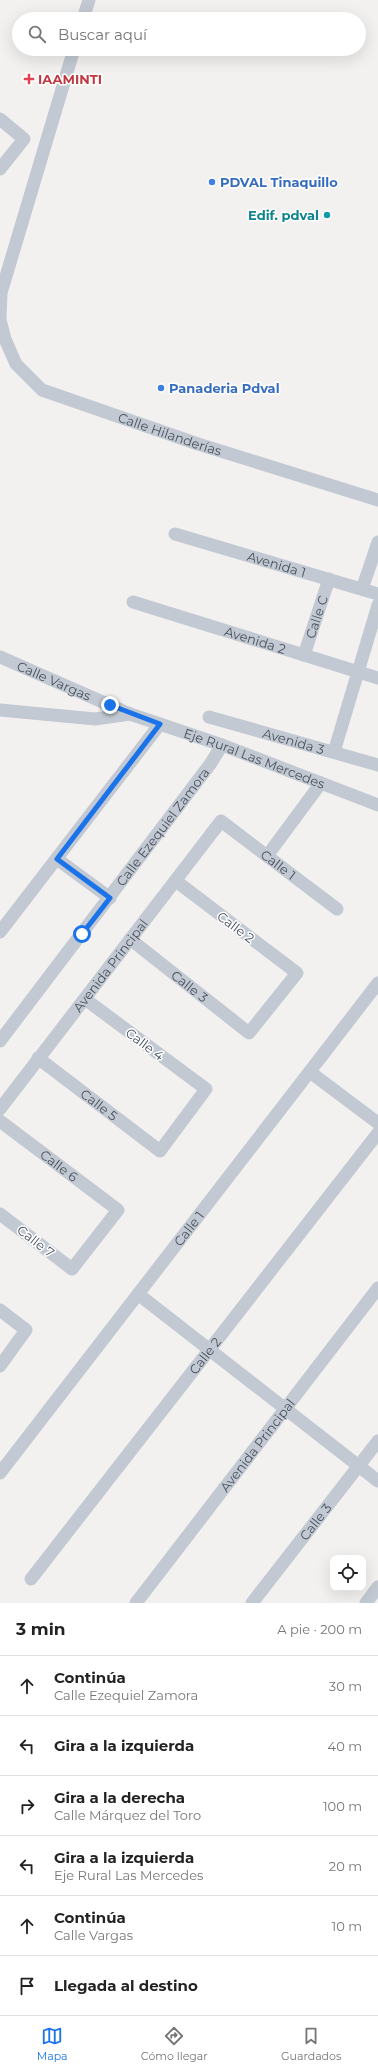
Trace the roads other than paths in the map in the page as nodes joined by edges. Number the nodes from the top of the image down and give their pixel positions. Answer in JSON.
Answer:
{"nodes":[{"id":1,"x":89,"y":0,"type":"edge"},
{"id":2,"x":85,"y":12,"type":"edge"},
{"id":3,"x":72,"y":56,"type":"edge"},
{"id":4,"x":0,"y":119,"type":"edge"},
{"id":5,"x":0,"y":169,"type":"edge"},
{"id":6,"x":0,"y":319,"type":"edge"},
{"id":7,"x":378,"y":500,"type":"edge"},
{"id":8,"x":176,"y":534,"type":"dead end"},
{"id":9,"x":378,"y":542,"type":"edge"},
{"id":10,"x":329,"y":580,"type":"junction"},
{"id":11,"x":362,"y":589,"type":"junction"},
{"id":12,"x":378,"y":594,"type":"edge"},
{"id":13,"x":133,"y":602,"type":"dead end"},
{"id":14,"x":378,"y":605,"type":"edge"},
{"id":15,"x":304,"y":655,"type":"junction"},
{"id":16,"x":0,"y":657,"type":"edge"},
{"id":17,"x":358,"y":672,"type":"junction"},
{"id":18,"x":378,"y":678,"type":"edge"},
{"id":19,"x":0,"y":710,"type":"edge"},
{"id":20,"x":130,"y":714,"type":"junction"},
{"id":21,"x":209,"y":717,"type":"dead end"},
{"id":22,"x":160,"y":724,"type":"junction"},
{"id":23,"x":222,"y":745,"type":"junction"},
{"id":24,"x":334,"y":752,"type":"junction"},
{"id":25,"x":378,"y":765,"type":"edge"},
{"id":26,"x":321,"y":783,"type":"junction"},
{"id":27,"x":378,"y":805,"type":"edge"},
{"id":28,"x":221,"y":821,"type":"joint"},
{"id":29,"x":268,"y":856,"type":"junction"},
{"id":30,"x":57,"y":859,"type":"junction"},
{"id":31,"x":176,"y":881,"type":"junction"},
{"id":32,"x":110,"y":898,"type":"junction"},
{"id":33,"x":337,"y":909,"type":"dead end"},
{"id":34,"x":0,"y":932,"type":"edge"},
{"id":35,"x":130,"y":939,"type":"junction"},
{"id":36,"x":378,"y":983,"type":"edge"},
{"id":37,"x":85,"y":999,"type":"junction"},
{"id":38,"x":4,"y":1027,"type":"edge"},
{"id":39,"x":249,"y":1033,"type":"joint"},
{"id":40,"x":0,"y":1041,"type":"edge"},
{"id":41,"x":38,"y":1058,"type":"junction"},
{"id":42,"x":310,"y":1072,"type":"junction"},
{"id":43,"x":0,"y":1110,"type":"edge"},
{"id":44,"x":0,"y":1121,"type":"edge"},
{"id":45,"x":378,"y":1123,"type":"edge"},
{"id":46,"x":378,"y":1133,"type":"edge"},
{"id":47,"x":160,"y":1151,"type":"joint"},
{"id":48,"x":0,"y":1214,"type":"edge"},
{"id":49,"x":72,"y":1269,"type":"joint"},
{"id":50,"x":378,"y":1288,"type":"edge"},
{"id":51,"x":138,"y":1294,"type":"junction"},
{"id":52,"x":0,"y":1310,"type":"edge"},
{"id":53,"x":210,"y":1350,"type":"junction"},
{"id":54,"x":0,"y":1366,"type":"edge"},
{"id":55,"x":286,"y":1409,"type":"junction"},
{"id":56,"x":378,"y":1441,"type":"edge"},
{"id":57,"x":359,"y":1466,"type":"junction"},
{"id":58,"x":0,"y":1473,"type":"edge"},
{"id":59,"x":378,"y":1481,"type":"edge"},
{"id":60,"x":31,"y":1579,"type":"dead end"},
{"id":61,"x":378,"y":1587,"type":"edge"},
{"id":62,"x":136,"y":1603,"type":"edge"},
{"id":63,"x":252,"y":1603,"type":"edge"},
{"id":64,"x":366,"y":1603,"type":"edge"}],
"edges":[{"from":1,"to":2,"type":"street"},
{"from":3,"to":6,"type":"street","name":"Calle Hilanderías"},
{"from":4,"to":5,"type":"street"},
{"from":6,"to":7,"type":"street","name":"Calle Hilanderías"},
{"from":8,"to":10,"type":"street","name":"Avenida 1"},
{"from":9,"to":11,"type":"street"},
{"from":10,"to":11,"type":"street","name":"Avenida 1"},
{"from":10,"to":15,"type":"street","name":"Calle C"},
{"from":11,"to":12,"type":"street","name":"Avenida 1"},
{"from":13,"to":15,"type":"street","name":"Avenida 2"},
{"from":14,"to":17,"type":"street"},
{"from":15,"to":17,"type":"street","name":"Avenida 2"},
{"from":16,"to":20,"type":"street","name":"Calle Vargas"},
{"from":17,"to":18,"type":"street","name":"Avenida 2"},
{"from":17,"to":24,"type":"street"},
{"from":19,"to":20,"type":"street"},
{"from":20,"to":22,"type":"street","name":"Eje Rural Las Mercedes"},
{"from":21,"to":24,"type":"street","name":"Avenida 3"},
{"from":22,"to":23,"type":"street","name":"Eje Rural Las Mercedes"},
{"from":22,"to":30,"type":"street"},
{"from":23,"to":26,"type":"street","name":"Eje Rural Las Mercedes"},
{"from":23,"to":32,"type":"street","name":"Calle Ezequiel Zamora"},
{"from":24,"to":25,"type":"street","name":"Avenida 3"},
{"from":26,"to":27,"type":"street","name":"Eje Rural Las Mercedes"},
{"from":26,"to":29,"type":"street"},
{"from":28,"to":29,"type":"street","name":"Calle 1"},
{"from":28,"to":31,"type":"street","name":"Avenida Principal"},
{"from":29,"to":33,"type":"street","name":"Calle 1"},
{"from":30,"to":32,"type":"street"},
{"from":30,"to":34,"type":"street"},
{"from":31,"to":35,"type":"street","name":"Avenida Principal"},
{"from":31,"to":39,"type":"street","name":"Calle 2"},
{"from":32,"to":38,"type":"street","name":"Calle Ezequiel Zamora"},
{"from":35,"to":37,"type":"street","name":"Avenida Principal"},
{"from":35,"to":39,"type":"street","name":"Calle 3"},
{"from":36,"to":42,"type":"street","name":"Calle 1"},
{"from":37,"to":41,"type":"street","name":"Avenida Principal"},
{"from":37,"to":47,"type":"street","name":"Calle 4"},
{"from":38,"to":40,"type":"street","name":"Calle Ezequiel Zamora"},
{"from":41,"to":43,"type":"street","name":"Avenida Principal"},
{"from":41,"to":47,"type":"street","name":"Calle 5"},
{"from":42,"to":45,"type":"street"},
{"from":42,"to":51,"type":"street","name":"Calle 1"},
{"from":44,"to":49,"type":"street","name":"Calle 6"},
{"from":46,"to":53,"type":"street","name":"Calle 2"},
{"from":48,"to":49,"type":"street","name":"Calle 7"},
{"from":50,"to":55,"type":"street","name":"Avenida Principal"},
{"from":51,"to":53,"type":"street"},
{"from":51,"to":58,"type":"street","name":"Calle 1"},
{"from":52,"to":54,"type":"street"},
{"from":53,"to":55,"type":"street"},
{"from":53,"to":60,"type":"street","name":"Calle 2"},
{"from":55,"to":57,"type":"street"},
{"from":55,"to":62,"type":"street","name":"Avenida Principal"},
{"from":56,"to":57,"type":"street","name":"Calle 3"},
{"from":57,"to":59,"type":"street"},
{"from":57,"to":63,"type":"street","name":"Calle 3"},
{"from":61,"to":64,"type":"street"}]}
